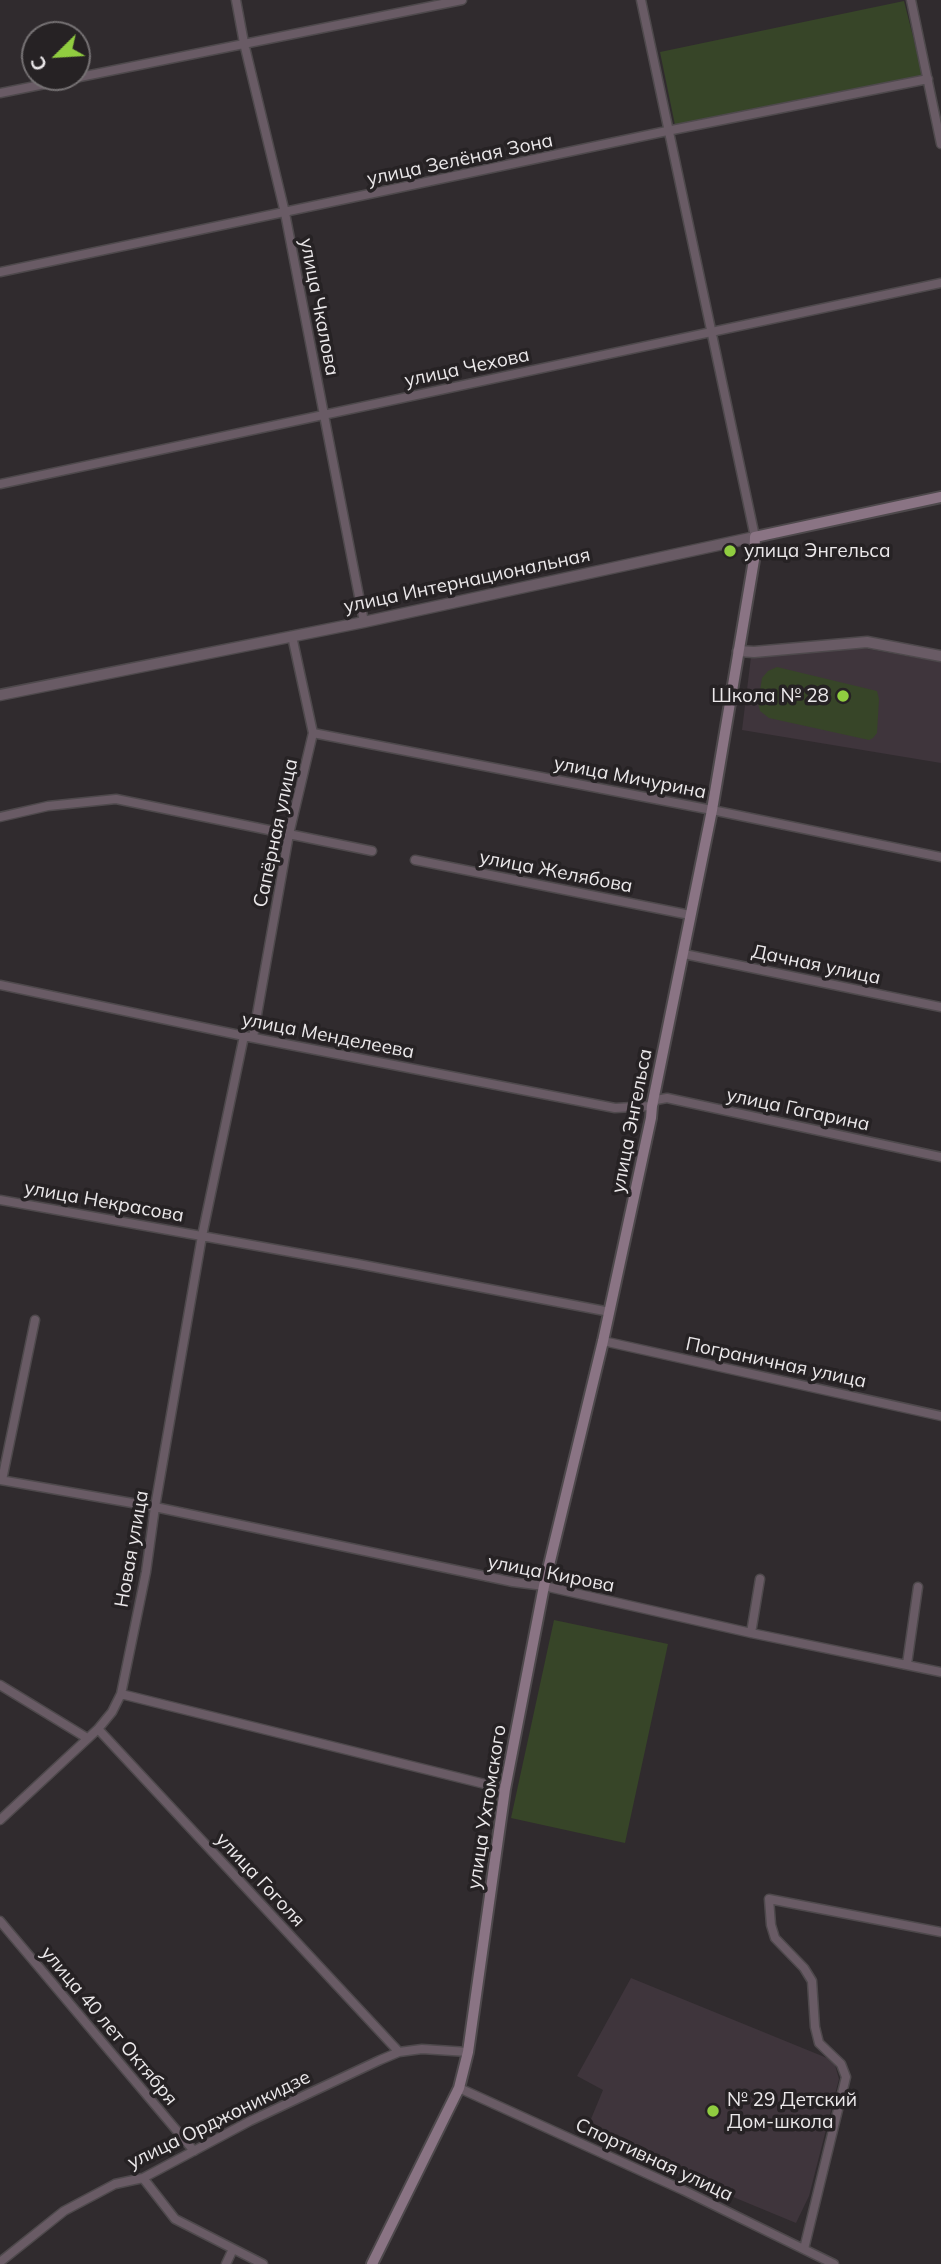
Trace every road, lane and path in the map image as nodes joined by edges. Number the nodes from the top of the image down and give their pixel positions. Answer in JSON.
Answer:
{"nodes":[{"id":1,"x":236,"y":0,"type":"edge"},
{"id":2,"x":462,"y":0,"type":"edge"},
{"id":3,"x":641,"y":0,"type":"edge"},
{"id":4,"x":911,"y":0,"type":"edge"},
{"id":5,"x":244,"y":43,"type":"junction"},
{"id":6,"x":928,"y":79,"type":"junction"},
{"id":7,"x":0,"y":93,"type":"edge"},
{"id":8,"x":667,"y":131,"type":"junction"},
{"id":9,"x":941,"y":144,"type":"edge"},
{"id":10,"x":285,"y":213,"type":"junction"},
{"id":11,"x":0,"y":272,"type":"edge"},
{"id":12,"x":941,"y":283,"type":"edge"},
{"id":13,"x":710,"y":333,"type":"junction"},
{"id":14,"x":324,"y":414,"type":"junction"},
{"id":15,"x":0,"y":484,"type":"edge"},
{"id":16,"x":941,"y":497,"type":"edge"},
{"id":17,"x":755,"y":537,"type":"junction"},
{"id":18,"x":364,"y":622,"type":"junction"},
{"id":19,"x":292,"y":636,"type":"junction"},
{"id":20,"x":738,"y":651,"type":"junction"},
{"id":21,"x":941,"y":656,"type":"edge"},
{"id":22,"x":0,"y":695,"type":"edge"},
{"id":23,"x":313,"y":733,"type":"junction"},
{"id":24,"x":712,"y":810,"type":"junction"},
{"id":25,"x":0,"y":817,"type":"edge"},
{"id":26,"x":289,"y":834,"type":"junction"},
{"id":27,"x":372,"y":851,"type":"dead end"},
{"id":28,"x":941,"y":857,"type":"edge"},
{"id":29,"x":415,"y":860,"type":"dead end"},
{"id":30,"x":690,"y":915,"type":"junction"},
{"id":31,"x":684,"y":954,"type":"junction"},
{"id":32,"x":0,"y":985,"type":"edge"},
{"id":33,"x":941,"y":1007,"type":"edge"},
{"id":34,"x":249,"y":1036,"type":"junction"},
{"id":35,"x":652,"y":1106,"type":"junction"},
{"id":36,"x":941,"y":1157,"type":"edge"},
{"id":37,"x":0,"y":1200,"type":"edge"},
{"id":38,"x":202,"y":1236,"type":"junction"},
{"id":39,"x":610,"y":1312,"type":"junction"},
{"id":40,"x":35,"y":1320,"type":"dead end"},
{"id":41,"x":603,"y":1341,"type":"junction"},
{"id":42,"x":941,"y":1416,"type":"edge"},
{"id":43,"x":1,"y":1480,"type":"edge"},
{"id":44,"x":155,"y":1507,"type":"junction"},
{"id":45,"x":760,"y":1579,"type":"dead end"},
{"id":46,"x":544,"y":1586,"type":"junction"},
{"id":47,"x":918,"y":1587,"type":"dead end"},
{"id":48,"x":751,"y":1633,"type":"junction"},
{"id":49,"x":906,"y":1664,"type":"junction"},
{"id":50,"x":941,"y":1672,"type":"edge"},
{"id":51,"x":0,"y":1685,"type":"edge"},
{"id":52,"x":121,"y":1694,"type":"junction"},
{"id":53,"x":98,"y":1728,"type":"junction"},
{"id":54,"x":87,"y":1738,"type":"junction"},
{"id":55,"x":505,"y":1789,"type":"junction"},
{"id":56,"x":0,"y":1820,"type":"edge"},
{"id":57,"x":0,"y":1921,"type":"edge"},
{"id":58,"x":941,"y":1932,"type":"edge"},
{"id":59,"x":399,"y":2052,"type":"junction"},
{"id":60,"x":468,"y":2052,"type":"junction"},
{"id":61,"x":459,"y":2088,"type":"junction"},
{"id":62,"x":194,"y":2151,"type":"junction"},
{"id":63,"x":143,"y":2178,"type":"junction"},
{"id":64,"x":0,"y":2245,"type":"edge"},
{"id":65,"x":233,"y":2249,"type":"junction"},
{"id":66,"x":804,"y":2249,"type":"junction"},
{"id":67,"x":8,"y":2255,"type":"junction"},
{"id":68,"x":0,"y":2262,"type":"edge"},
{"id":69,"x":226,"y":2264,"type":"edge"},
{"id":70,"x":263,"y":2264,"type":"edge"},
{"id":71,"x":372,"y":2264,"type":"edge"},
{"id":72,"x":834,"y":2264,"type":"edge"}],
"edges":[{"from":1,"to":5,"type":"street","name":"улица Чкалова"},
{"from":2,"to":5,"type":"street"},
{"from":3,"to":8,"type":"street","name":"улица Энгельса"},
{"from":4,"to":6,"type":"street"},
{"from":5,"to":7,"type":"street"},
{"from":5,"to":10,"type":"street","name":"улица Чкалова"},
{"from":6,"to":8,"type":"street","name":"улица Зелёная Зона"},
{"from":6,"to":9,"type":"street"},
{"from":8,"to":10,"type":"street","name":"улица Зелёная Зона"},
{"from":8,"to":13,"type":"street","name":"улица Энгельса"},
{"from":10,"to":11,"type":"street","name":"улица Зелёная Зона"},
{"from":10,"to":14,"type":"street","name":"улица Чкалова"},
{"from":12,"to":13,"type":"street","name":"улица Чехова"},
{"from":13,"to":14,"type":"street","name":"улица Чехова"},
{"from":13,"to":17,"type":"street","name":"улица Энгельса"},
{"from":14,"to":15,"type":"street","name":"улица Чехова"},
{"from":14,"to":18,"type":"street","name":"улица Чкалова"},
{"from":16,"to":17,"type":"main road","name":"улица Интернациональная"},
{"from":17,"to":18,"type":"street","name":"улица Интернациональная"},
{"from":17,"to":20,"type":"main road","name":"улица Энгельса"},
{"from":18,"to":19,"type":"street","name":"улица Интернациональная"},
{"from":19,"to":22,"type":"street","name":"улица Интернациональная"},
{"from":19,"to":23,"type":"street","name":"Сапёрная улица"},
{"from":20,"to":21,"type":"street"},
{"from":20,"to":24,"type":"main road","name":"улица Энгельса"},
{"from":23,"to":24,"type":"street","name":"улица Мичурина"},
{"from":23,"to":26,"type":"street","name":"Сапёрная улица"},
{"from":24,"to":28,"type":"street","name":"улица Мичурина"},
{"from":24,"to":30,"type":"main road","name":"улица Энгельса"},
{"from":25,"to":26,"type":"street"},
{"from":26,"to":27,"type":"street"},
{"from":26,"to":34,"type":"street","name":"Сапёрная улица"},
{"from":29,"to":30,"type":"street","name":"улица Желябова"},
{"from":30,"to":31,"type":"main road","name":"улица Энгельса"},
{"from":31,"to":33,"type":"street","name":"Дачная улица"},
{"from":31,"to":35,"type":"main road","name":"улица Энгельса"},
{"from":32,"to":34,"type":"street","name":"улица Менделеева"},
{"from":34,"to":35,"type":"street","name":"улица Менделеева"},
{"from":34,"to":38,"type":"street","name":"Сапёрная улица"},
{"from":35,"to":36,"type":"street","name":"улица Гагарина"},
{"from":35,"to":39,"type":"main road","name":"улица Энгельса"},
{"from":37,"to":38,"type":"street","name":"улица Некрасова"},
{"from":38,"to":39,"type":"street","name":"улица Некрасова"},
{"from":38,"to":44,"type":"street","name":"Новая улица"},
{"from":39,"to":41,"type":"main road","name":"улица Энгельса"},
{"from":40,"to":43,"type":"street"},
{"from":41,"to":42,"type":"street","name":"Пограничная улица"},
{"from":41,"to":46,"type":"main road","name":"улица Ухтомского"},
{"from":43,"to":44,"type":"street","name":"улица Кирова"},
{"from":44,"to":46,"type":"street","name":"улица Кирова"},
{"from":44,"to":52,"type":"street","name":"Новая улица"},
{"from":45,"to":48,"type":"street"},
{"from":46,"to":48,"type":"street","name":"улица Кирова"},
{"from":46,"to":55,"type":"main road","name":"улица Ухтомского"},
{"from":47,"to":49,"type":"street"},
{"from":48,"to":49,"type":"street","name":"улица Кирова"},
{"from":49,"to":50,"type":"street","name":"улица Кирова"},
{"from":51,"to":54,"type":"street"},
{"from":52,"to":53,"type":"street","name":"Новая улица"},
{"from":52,"to":55,"type":"street"},
{"from":53,"to":54,"type":"street","name":"Новая улица"},
{"from":53,"to":59,"type":"street","name":"улица Гоголя"},
{"from":54,"to":56,"type":"street","name":"Новая улица"},
{"from":55,"to":60,"type":"main road","name":"улица Ухтомского"},
{"from":57,"to":62,"type":"street","name":"улица 40 лет Октября"},
{"from":58,"to":66,"type":"street"},
{"from":59,"to":60,"type":"street","name":"улица Орджоникидзе"},
{"from":59,"to":62,"type":"street","name":"улица Орджоникидзе"},
{"from":60,"to":61,"type":"main road","name":"улица Ухтомского"},
{"from":61,"to":66,"type":"street","name":"Спортивная улица"},
{"from":61,"to":71,"type":"main road","name":"улица Ухтомского"},
{"from":62,"to":63,"type":"street","name":"улица Орджоникидзе"},
{"from":63,"to":65,"type":"street"},
{"from":63,"to":67,"type":"street","name":"улица Орджоникидзе"},
{"from":64,"to":67,"type":"street"},
{"from":65,"to":69,"type":"street"},
{"from":65,"to":70,"type":"street"},
{"from":66,"to":72,"type":"street","name":"Спортивная улица"},
{"from":67,"to":68,"type":"street","name":"улица Орджоникидзе"}]}
